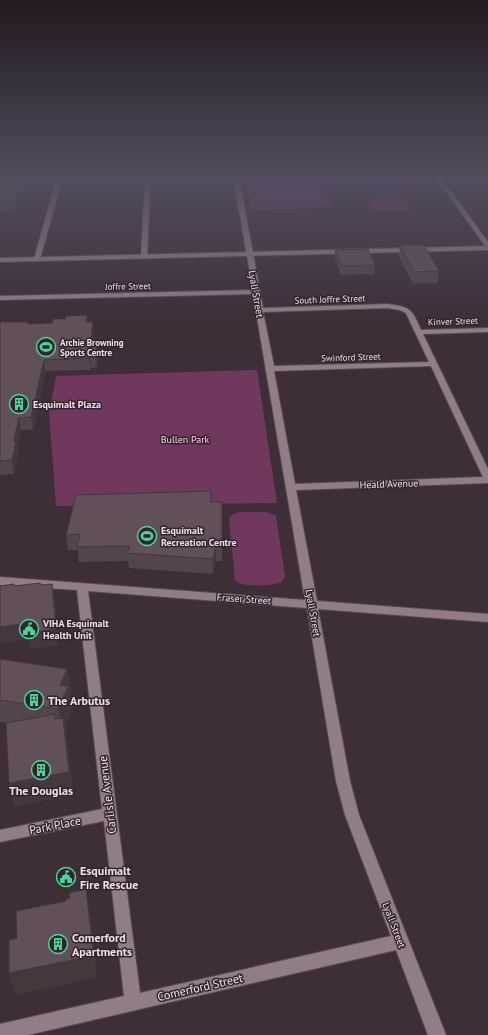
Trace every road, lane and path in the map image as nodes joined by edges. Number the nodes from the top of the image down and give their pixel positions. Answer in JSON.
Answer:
{"nodes":[{"id":1,"x":46,"y":225,"type":"edge"},
{"id":2,"x":146,"y":225,"type":"edge"},
{"id":3,"x":244,"y":225,"type":"edge"},
{"id":4,"x":472,"y":225,"type":"edge"},
{"id":5,"x":488,"y":247,"type":"edge"},
{"id":6,"x":249,"y":254,"type":"junction"},
{"id":7,"x":144,"y":256,"type":"junction"},
{"id":8,"x":36,"y":259,"type":"junction"},
{"id":9,"x":0,"y":260,"type":"edge"},
{"id":10,"x":256,"y":292,"type":"junction"},
{"id":11,"x":0,"y":298,"type":"edge"},
{"id":12,"x":402,"y":308,"type":"joint"},
{"id":13,"x":259,"y":310,"type":"junction"},
{"id":14,"x":488,"y":330,"type":"edge"},
{"id":15,"x":419,"y":332,"type":"junction"},
{"id":16,"x":434,"y":364,"type":"junction"},
{"id":17,"x":270,"y":369,"type":"junction"},
{"id":18,"x":488,"y":479,"type":"edge"},
{"id":19,"x":291,"y":487,"type":"junction"},
{"id":20,"x":0,"y":581,"type":"edge"},
{"id":21,"x":82,"y":587,"type":"junction"},
{"id":22,"x":311,"y":604,"type":"junction"},
{"id":23,"x":488,"y":618,"type":"edge"},
{"id":24,"x":110,"y":814,"type":"junction"},
{"id":25,"x":0,"y":836,"type":"edge"},
{"id":26,"x":400,"y":941,"type":"junction"},
{"id":27,"x":133,"y":1002,"type":"junction"},
{"id":28,"x":0,"y":1033,"type":"edge"},
{"id":29,"x":438,"y":1035,"type":"edge"}],
"edges":[{"from":1,"to":8,"type":"street"},
{"from":2,"to":7,"type":"street"},
{"from":3,"to":6,"type":"street","name":"Lyall Street"},
{"from":4,"to":5,"type":"street"},
{"from":5,"to":6,"type":"street"},
{"from":6,"to":7,"type":"street"},
{"from":6,"to":10,"type":"street","name":"Lyall Street"},
{"from":7,"to":8,"type":"street"},
{"from":8,"to":9,"type":"street"},
{"from":10,"to":11,"type":"street","name":"Joffre Street"},
{"from":10,"to":13,"type":"street","name":"Lyall Street"},
{"from":12,"to":13,"type":"street","name":"South Joffre Street"},
{"from":12,"to":15,"type":"street","name":"Heald Avenue"},
{"from":13,"to":17,"type":"street","name":"Lyall Street"},
{"from":14,"to":15,"type":"street","name":"Kinver Street"},
{"from":15,"to":16,"type":"street","name":"Heald Avenue"},
{"from":16,"to":17,"type":"street","name":"Swinford Street"},
{"from":16,"to":18,"type":"street","name":"Heald Avenue"},
{"from":17,"to":19,"type":"street","name":"Lyall Street"},
{"from":18,"to":19,"type":"street","name":"Heald Avenue"},
{"from":19,"to":22,"type":"street","name":"Lyall Street"},
{"from":20,"to":21,"type":"street","name":"Fraser Street"},
{"from":21,"to":22,"type":"street","name":"Fraser Street"},
{"from":21,"to":24,"type":"street","name":"Carlisle Avenue"},
{"from":22,"to":23,"type":"street","name":"Fraser Street"},
{"from":22,"to":26,"type":"street","name":"Lyall Street"},
{"from":24,"to":25,"type":"street","name":"Park Place"},
{"from":24,"to":27,"type":"street","name":"Carlisle Avenue"},
{"from":26,"to":27,"type":"street","name":"Comerford Street"},
{"from":26,"to":29,"type":"street","name":"Lyall Street"},
{"from":27,"to":28,"type":"street","name":"Comerford Street"}]}
